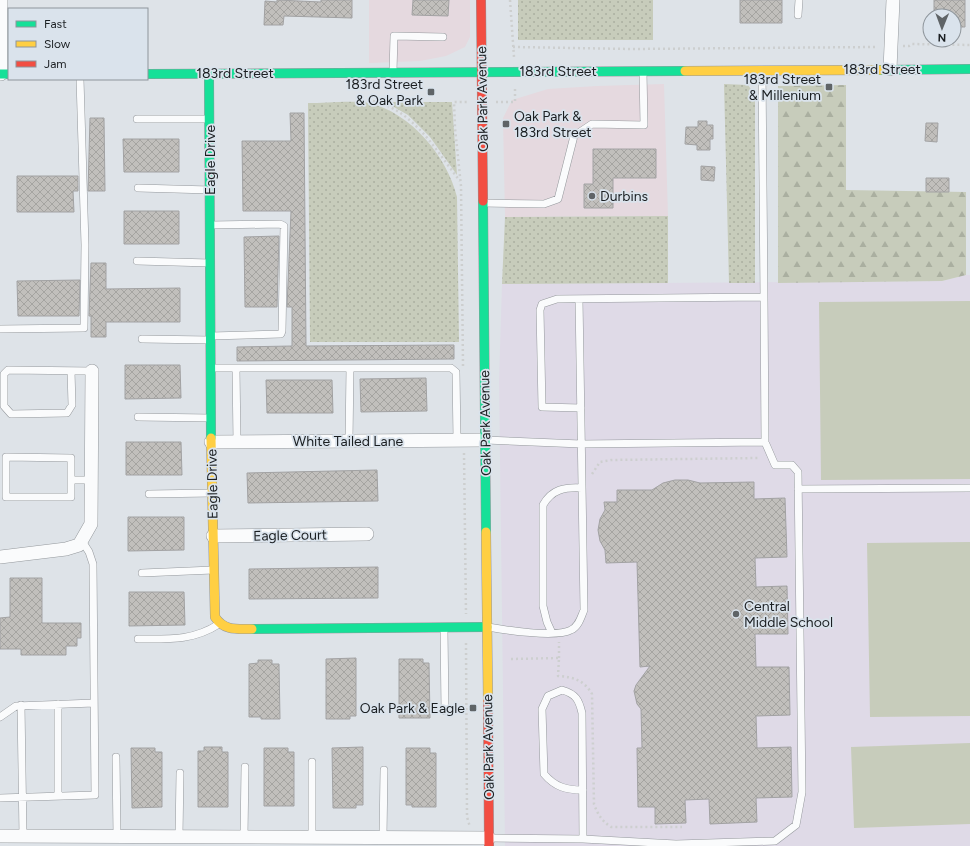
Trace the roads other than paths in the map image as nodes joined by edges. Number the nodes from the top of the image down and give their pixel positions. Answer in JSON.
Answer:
{"nodes":[{"id":1,"x":1,"y":0,"type":"edge"},
{"id":2,"x":481,"y":0,"type":"edge"},
{"id":3,"x":799,"y":0,"type":"edge"},
{"id":4,"x":893,"y":0,"type":"edge"},
{"id":5,"x":798,"y":15,"type":"dead end"},
{"id":6,"x":443,"y":37,"type":"dead end"},
{"id":7,"x":890,"y":69,"type":"junction"},
{"id":8,"x":970,"y":69,"type":"edge"},
{"id":9,"x":762,"y":70,"type":"junction"},
{"id":10,"x":481,"y":71,"type":"junction"},
{"id":11,"x":643,"y":71,"type":"junction"},
{"id":12,"x":393,"y":72,"type":"junction"},
{"id":13,"x":3,"y":74,"type":"edge"},
{"id":14,"x":148,"y":74,"type":"edge"},
{"id":15,"x":209,"y":74,"type":"junction"},
{"id":16,"x":80,"y":80,"type":"edge"},
{"id":17,"x":137,"y":119,"type":"dead end"},
{"id":18,"x":209,"y":119,"type":"junction"},
{"id":19,"x":138,"y":188,"type":"dead end"},
{"id":20,"x":210,"y":190,"type":"junction"},
{"id":21,"x":483,"y":203,"type":"junction"},
{"id":22,"x":210,"y":225,"type":"junction"},
{"id":23,"x":137,"y":262,"type":"dead end"},
{"id":24,"x":210,"y":263,"type":"junction"},
{"id":25,"x":764,"y":297,"type":"junction"},
{"id":26,"x":579,"y":299,"type":"junction"},
{"id":27,"x":0,"y":329,"type":"edge"},
{"id":28,"x":211,"y":338,"type":"junction"},
{"id":29,"x":142,"y":339,"type":"dead end"},
{"id":30,"x":211,"y":368,"type":"junction"},
{"id":31,"x":236,"y":368,"type":"junction"},
{"id":32,"x":350,"y":368,"type":"junction"},
{"id":33,"x":71,"y":371,"type":"junction"},
{"id":34,"x":92,"y":371,"type":"joint"},
{"id":35,"x":581,"y":408,"type":"junction"},
{"id":36,"x":138,"y":417,"type":"dead end"},
{"id":37,"x":211,"y":418,"type":"junction"},
{"id":38,"x":461,"y":440,"type":"junction"},
{"id":39,"x":485,"y":440,"type":"junction"},
{"id":40,"x":350,"y":441,"type":"junction"},
{"id":41,"x":211,"y":442,"type":"junction"},
{"id":42,"x":237,"y":442,"type":"junction"},
{"id":43,"x":765,"y":442,"type":"junction"},
{"id":44,"x":581,"y":444,"type":"junction"},
{"id":45,"x":71,"y":480,"type":"junction"},
{"id":46,"x":92,"y":480,"type":"junction"},
{"id":47,"x":582,"y":488,"type":"junction"},
{"id":48,"x":970,"y":488,"type":"edge"},
{"id":49,"x":798,"y":489,"type":"junction"},
{"id":50,"x":213,"y":493,"type":"junction"},
{"id":51,"x":149,"y":494,"type":"dead end"},
{"id":52,"x":367,"y":534,"type":"dead end"},
{"id":53,"x":213,"y":536,"type":"junction"},
{"id":54,"x":82,"y":541,"type":"junction"},
{"id":55,"x":0,"y":557,"type":"edge"},
{"id":56,"x":213,"y":570,"type":"junction"},
{"id":57,"x":142,"y":573,"type":"dead end"},
{"id":58,"x":219,"y":624,"type":"junction"},
{"id":59,"x":444,"y":627,"type":"junction"},
{"id":60,"x":487,"y":627,"type":"junction"},
{"id":61,"x":552,"y":633,"type":"junction"},
{"id":62,"x":138,"y":639,"type":"dead end"},
{"id":63,"x":94,"y":702,"type":"junction"},
{"id":64,"x":58,"y":704,"type":"junction"},
{"id":65,"x":21,"y":706,"type":"junction"},
{"id":66,"x":445,"y":711,"type":"dead end"},
{"id":67,"x":0,"y":717,"type":"edge"},
{"id":68,"x":116,"y":757,"type":"dead end"},
{"id":69,"x":312,"y":762,"type":"dead end"},
{"id":70,"x":245,"y":767,"type":"dead end"},
{"id":71,"x":384,"y":770,"type":"dead end"},
{"id":72,"x":180,"y":773,"type":"dead end"},
{"id":73,"x":583,"y":790,"type":"junction"},
{"id":74,"x":58,"y":796,"type":"junction"},
{"id":75,"x":22,"y":797,"type":"junction"},
{"id":76,"x":0,"y":798,"type":"edge"},
{"id":77,"x":0,"y":836,"type":"edge"},
{"id":78,"x":117,"y":836,"type":"junction"},
{"id":79,"x":179,"y":836,"type":"junction"},
{"id":80,"x":244,"y":837,"type":"junction"},
{"id":81,"x":383,"y":837,"type":"junction"},
{"id":82,"x":28,"y":839,"type":"edge"},
{"id":83,"x":583,"y":839,"type":"junction"},
{"id":84,"x":319,"y":840,"type":"edge"},
{"id":85,"x":285,"y":841,"type":"edge"},
{"id":86,"x":489,"y":842,"type":"edge"}],
"edges":[{"from":1,"to":13,"type":"street"},
{"from":2,"to":10,"type":"street","name":"Oak Park Avenue"},
{"from":3,"to":5,"type":"lane"},
{"from":4,"to":7,"type":"street"},
{"from":6,"to":12,"type":"lane"},
{"from":7,"to":8,"type":"street","name":"183rd Street"},
{"from":7,"to":9,"type":"street","name":"183rd Street"},
{"from":9,"to":11,"type":"street","name":"183rd Street"},
{"from":9,"to":25,"type":"lane"},
{"from":10,"to":11,"type":"street","name":"183rd Street"},
{"from":10,"to":12,"type":"street","name":"183rd Street"},
{"from":10,"to":21,"type":"street","name":"Oak Park Avenue"},
{"from":11,"to":21,"type":"lane"},
{"from":12,"to":15,"type":"street","name":"183rd Street"},
{"from":14,"to":15,"type":"street","name":"183rd Street"},
{"from":15,"to":18,"type":"street","name":"Eagle Drive"},
{"from":16,"to":27,"type":"lane"},
{"from":17,"to":18,"type":"lane"},
{"from":18,"to":20,"type":"street","name":"Eagle Drive"},
{"from":19,"to":20,"type":"lane"},
{"from":20,"to":22,"type":"street","name":"Eagle Drive"},
{"from":21,"to":39,"type":"street","name":"Oak Park Avenue"},
{"from":22,"to":24,"type":"street","name":"Eagle Drive"},
{"from":22,"to":28,"type":"lane"},
{"from":23,"to":24,"type":"lane"},
{"from":24,"to":28,"type":"street","name":"Eagle Drive"},
{"from":25,"to":26,"type":"lane"},
{"from":25,"to":43,"type":"lane"},
{"from":26,"to":35,"type":"lane"},
{"from":26,"to":35,"type":"lane"},
{"from":28,"to":29,"type":"lane"},
{"from":28,"to":30,"type":"street","name":"Eagle Drive"},
{"from":30,"to":31,"type":"lane"},
{"from":30,"to":37,"type":"street","name":"Eagle Drive"},
{"from":31,"to":32,"type":"lane"},
{"from":31,"to":42,"type":"lane"},
{"from":32,"to":38,"type":"lane"},
{"from":32,"to":40,"type":"lane"},
{"from":33,"to":33,"type":"lane"},
{"from":33,"to":34,"type":"lane"},
{"from":34,"to":46,"type":"street"},
{"from":35,"to":44,"type":"lane"},
{"from":36,"to":37,"type":"lane"},
{"from":37,"to":41,"type":"street","name":"Eagle Drive"},
{"from":38,"to":39,"type":"street","name":"White Tailed Lane"},
{"from":38,"to":40,"type":"street","name":"White Tailed Lane"},
{"from":39,"to":44,"type":"lane"},
{"from":39,"to":60,"type":"street","name":"Oak Park Avenue"},
{"from":40,"to":42,"type":"street","name":"White Tailed Lane"},
{"from":41,"to":42,"type":"street","name":"White Tailed Lane"},
{"from":41,"to":50,"type":"street","name":"Eagle Drive"},
{"from":43,"to":44,"type":"lane"},
{"from":43,"to":49,"type":"lane"},
{"from":44,"to":47,"type":"lane"},
{"from":45,"to":45,"type":"lane"},
{"from":45,"to":46,"type":"lane"},
{"from":46,"to":54,"type":"street"},
{"from":47,"to":61,"type":"lane"},
{"from":47,"to":61,"type":"lane"},
{"from":48,"to":49,"type":"lane"},
{"from":49,"to":83,"type":"lane"},
{"from":50,"to":51,"type":"lane"},
{"from":50,"to":53,"type":"street","name":"Eagle Drive"},
{"from":52,"to":53,"type":"street","name":"Eagle Court"},
{"from":53,"to":56,"type":"street","name":"Eagle Drive"},
{"from":54,"to":55,"type":"street"},
{"from":54,"to":63,"type":"lane"},
{"from":56,"to":57,"type":"lane"},
{"from":56,"to":58,"type":"street","name":"Eagle Drive"},
{"from":58,"to":59,"type":"street"},
{"from":58,"to":62,"type":"lane"},
{"from":59,"to":60,"type":"street"},
{"from":59,"to":66,"type":"lane"},
{"from":60,"to":61,"type":"lane"},
{"from":60,"to":86,"type":"street","name":"Oak Park Avenue"},
{"from":63,"to":64,"type":"lane"},
{"from":63,"to":74,"type":"lane"},
{"from":64,"to":65,"type":"lane"},
{"from":64,"to":74,"type":"lane"},
{"from":65,"to":67,"type":"lane"},
{"from":65,"to":75,"type":"lane"},
{"from":68,"to":78,"type":"lane"},
{"from":69,"to":84,"type":"lane"},
{"from":70,"to":80,"type":"lane"},
{"from":71,"to":81,"type":"lane"},
{"from":72,"to":79,"type":"lane"},
{"from":73,"to":73,"type":"lane"},
{"from":73,"to":83,"type":"lane"},
{"from":74,"to":75,"type":"lane"},
{"from":75,"to":76,"type":"lane"},
{"from":75,"to":82,"type":"lane"},
{"from":77,"to":82,"type":"street"},
{"from":78,"to":79,"type":"street"},
{"from":78,"to":82,"type":"street"},
{"from":79,"to":80,"type":"street"},
{"from":80,"to":85,"type":"street"},
{"from":81,"to":84,"type":"street"},
{"from":81,"to":86,"type":"street"},
{"from":83,"to":86,"type":"lane"},
{"from":84,"to":85,"type":"street"}]}
